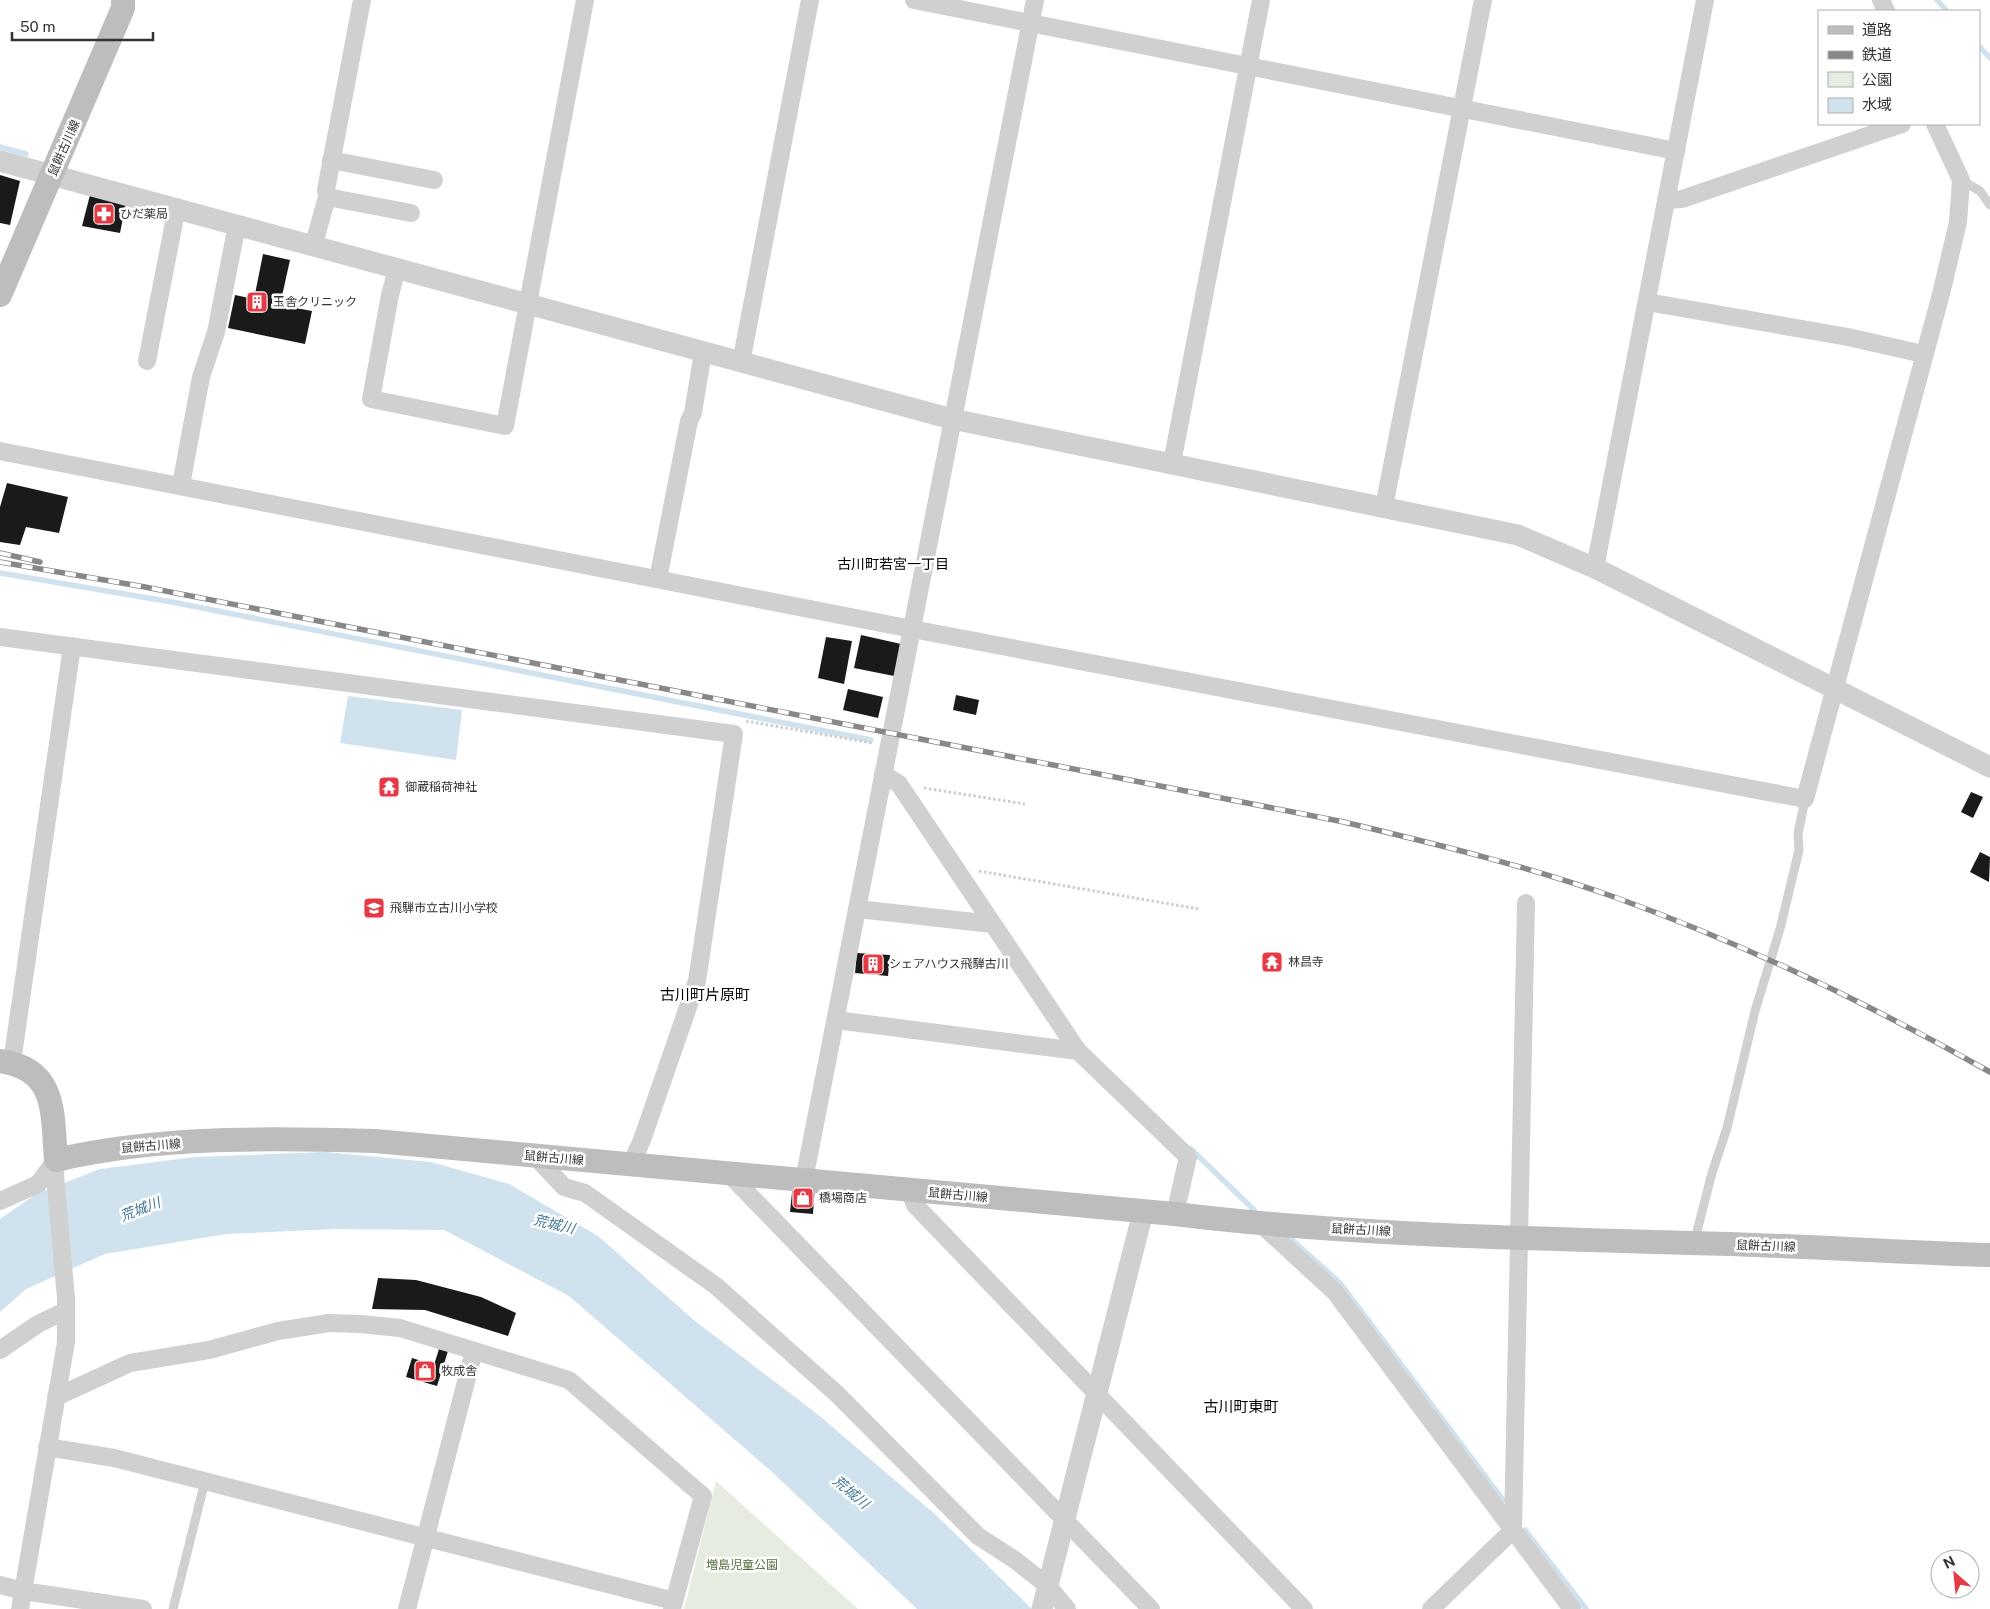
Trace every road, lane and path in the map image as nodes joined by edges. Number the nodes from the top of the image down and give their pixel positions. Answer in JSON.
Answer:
{"nodes":[{"id":1,"x":123,"y":0,"type":"edge"},
{"id":2,"x":362,"y":0,"type":"edge"},
{"id":3,"x":585,"y":0,"type":"edge"},
{"id":4,"x":810,"y":0,"type":"edge"},
{"id":5,"x":914,"y":0,"type":"edge"},
{"id":6,"x":1035,"y":0,"type":"edge"},
{"id":7,"x":1260,"y":0,"type":"edge"},
{"id":8,"x":1483,"y":0,"type":"edge"},
{"id":9,"x":1705,"y":0,"type":"edge"},
{"id":10,"x":1031,"y":23,"type":"junction"},
{"id":11,"x":1247,"y":65,"type":"junction"},
{"id":12,"x":1462,"y":108,"type":"junction"},
{"id":13,"x":1899,"y":125,"type":"edge"},
{"id":14,"x":1935,"y":125,"type":"edge"},
{"id":15,"x":1676,"y":151,"type":"junction"},
{"id":16,"x":332,"y":160,"type":"junction"},
{"id":17,"x":0,"y":161,"type":"edge"},
{"id":18,"x":52,"y":174,"type":"junction"},
{"id":19,"x":434,"y":180,"type":"dead end"},
{"id":20,"x":1961,"y":180,"type":"junction"},
{"id":21,"x":327,"y":197,"type":"junction"},
{"id":22,"x":1666,"y":200,"type":"junction"},
{"id":23,"x":1990,"y":205,"type":"edge"},
{"id":24,"x":177,"y":207,"type":"junction"},
{"id":25,"x":411,"y":213,"type":"dead end"},
{"id":26,"x":237,"y":225,"type":"junction"},
{"id":27,"x":313,"y":247,"type":"junction"},
{"id":28,"x":397,"y":269,"type":"junction"},
{"id":29,"x":0,"y":295,"type":"edge"},
{"id":30,"x":1647,"y":302,"type":"junction"},
{"id":31,"x":527,"y":304,"type":"junction"},
{"id":32,"x":703,"y":352,"type":"junction"},
{"id":33,"x":1923,"y":354,"type":"junction"},
{"id":34,"x":148,"y":361,"type":"dead end"},
{"id":35,"x":741,"y":363,"type":"junction"},
{"id":36,"x":952,"y":419,"type":"junction"},
{"id":37,"x":0,"y":451,"type":"edge"},
{"id":38,"x":1172,"y":463,"type":"junction"},
{"id":39,"x":181,"y":486,"type":"junction"},
{"id":40,"x":1384,"y":508,"type":"junction"},
{"id":41,"x":1595,"y":568,"type":"junction"},
{"id":42,"x":658,"y":579,"type":"junction"},
{"id":43,"x":912,"y":630,"type":"junction"},
{"id":44,"x":0,"y":637,"type":"edge"},
{"id":45,"x":72,"y":646,"type":"junction"},
{"id":46,"x":1833,"y":688,"type":"junction"},
{"id":47,"x":734,"y":734,"type":"junction"},
{"id":48,"x":888,"y":746,"type":"junction"},
{"id":49,"x":1990,"y":767,"type":"edge"},
{"id":50,"x":883,"y":774,"type":"junction"},
{"id":51,"x":899,"y":784,"type":"junction"},
{"id":52,"x":1804,"y":799,"type":"junction"},
{"id":53,"x":1024,"y":804,"type":"dead end"},
{"id":54,"x":954,"y":866,"type":"junction"},
{"id":55,"x":1526,"y":904,"type":"dead end"},
{"id":56,"x":858,"y":909,"type":"junction"},
{"id":57,"x":1200,"y":909,"type":"dead end"},
{"id":58,"x":992,"y":924,"type":"junction"},
{"id":59,"x":836,"y":1020,"type":"junction"},
{"id":60,"x":1078,"y":1051,"type":"junction"},
{"id":61,"x":6,"y":1061,"type":"edge"},
{"id":62,"x":536,"y":1157,"type":"junction"},
{"id":63,"x":630,"y":1164,"type":"junction"},
{"id":64,"x":56,"y":1170,"type":"junction"},
{"id":65,"x":729,"y":1174,"type":"junction"},
{"id":66,"x":804,"y":1180,"type":"junction"},
{"id":67,"x":909,"y":1190,"type":"junction"},
{"id":68,"x":0,"y":1202,"type":"edge"},
{"id":69,"x":1144,"y":1212,"type":"junction"},
{"id":70,"x":1175,"y":1214,"type":"junction"},
{"id":71,"x":1262,"y":1225,"type":"junction"},
{"id":72,"x":1521,"y":1239,"type":"junction"},
{"id":73,"x":1694,"y":1243,"type":"junction"},
{"id":74,"x":1990,"y":1255,"type":"edge"},
{"id":75,"x":66,"y":1304,"type":"junction"},
{"id":76,"x":0,"y":1350,"type":"edge"},
{"id":77,"x":474,"y":1351,"type":"junction"},
{"id":78,"x":1098,"y":1396,"type":"junction"},
{"id":79,"x":56,"y":1397,"type":"junction"},
{"id":80,"x":46,"y":1447,"type":"junction"},
{"id":81,"x":205,"y":1481,"type":"junction"},
{"id":82,"x":1064,"y":1519,"type":"junction"},
{"id":83,"x":1513,"y":1530,"type":"junction"},
{"id":84,"x":424,"y":1538,"type":"junction"},
{"id":85,"x":0,"y":1584,"type":"edge"},
{"id":86,"x":23,"y":1592,"type":"junction"},
{"id":87,"x":1045,"y":1598,"type":"edge"},
{"id":88,"x":673,"y":1605,"type":"edge"},
{"id":89,"x":20,"y":1609,"type":"edge"},
{"id":90,"x":143,"y":1609,"type":"edge"},
{"id":91,"x":173,"y":1609,"type":"edge"},
{"id":92,"x":406,"y":1609,"type":"edge"},
{"id":93,"x":1067,"y":1609,"type":"edge"},
{"id":94,"x":1152,"y":1609,"type":"edge"},
{"id":95,"x":1304,"y":1609,"type":"edge"},
{"id":96,"x":1430,"y":1609,"type":"edge"},
{"id":97,"x":1572,"y":1609,"type":"edge"}],
"edges":[{"from":1,"to":18,"type":"main road","name":"鼠餅古川線"},
{"from":2,"to":16,"type":"street"},
{"from":3,"to":31,"type":"street"},
{"from":4,"to":35,"type":"street"},
{"from":5,"to":10,"type":"street"},
{"from":6,"to":10,"type":"street"},
{"from":7,"to":11,"type":"street"},
{"from":8,"to":12,"type":"street"},
{"from":9,"to":15,"type":"street"},
{"from":10,"to":11,"type":"street"},
{"from":10,"to":36,"type":"street"},
{"from":11,"to":12,"type":"street"},
{"from":11,"to":38,"type":"street"},
{"from":12,"to":15,"type":"street"},
{"from":12,"to":40,"type":"street"},
{"from":13,"to":22,"type":"street"},
{"from":14,"to":20,"type":"street"},
{"from":15,"to":22,"type":"street"},
{"from":16,"to":19,"type":"street"},
{"from":16,"to":21,"type":"street"},
{"from":17,"to":18,"type":"street"},
{"from":18,"to":24,"type":"street"},
{"from":18,"to":29,"type":"main road","name":"鼠餅古川線"},
{"from":20,"to":23,"type":"lane"},
{"from":20,"to":33,"type":"street"},
{"from":21,"to":25,"type":"street"},
{"from":21,"to":27,"type":"street"},
{"from":22,"to":30,"type":"street"},
{"from":24,"to":26,"type":"street"},
{"from":24,"to":34,"type":"street"},
{"from":26,"to":27,"type":"street"},
{"from":26,"to":39,"type":"street"},
{"from":27,"to":28,"type":"street"},
{"from":28,"to":31,"type":"street"},
{"from":28,"to":31,"type":"street"},
{"from":30,"to":33,"type":"street"},
{"from":30,"to":41,"type":"street"},
{"from":31,"to":32,"type":"street"},
{"from":32,"to":35,"type":"street"},
{"from":32,"to":42,"type":"street"},
{"from":33,"to":46,"type":"street"},
{"from":35,"to":36,"type":"street"},
{"from":36,"to":38,"type":"street"},
{"from":36,"to":43,"type":"street"},
{"from":37,"to":39,"type":"street"},
{"from":38,"to":40,"type":"street"},
{"from":39,"to":42,"type":"street"},
{"from":40,"to":41,"type":"street"},
{"from":41,"to":46,"type":"street"},
{"from":42,"to":43,"type":"street"},
{"from":43,"to":48,"type":"street"},
{"from":43,"to":52,"type":"street"},
{"from":44,"to":45,"type":"street"},
{"from":45,"to":47,"type":"street"},
{"from":45,"to":61,"type":"street"},
{"from":46,"to":49,"type":"street"},
{"from":46,"to":52,"type":"street"},
{"from":47,"to":48,"type":"path"},
{"from":47,"to":63,"type":"street"},
{"from":48,"to":50,"type":"street"},
{"from":50,"to":51,"type":"street"},
{"from":50,"to":56,"type":"street"},
{"from":51,"to":53,"type":"path"},
{"from":51,"to":54,"type":"street"},
{"from":52,"to":73,"type":"lane"},
{"from":54,"to":57,"type":"path"},
{"from":54,"to":58,"type":"street"},
{"from":55,"to":72,"type":"street"},
{"from":56,"to":58,"type":"street"},
{"from":56,"to":59,"type":"street"},
{"from":58,"to":60,"type":"street"},
{"from":59,"to":60,"type":"street"},
{"from":59,"to":66,"type":"street"},
{"from":60,"to":70,"type":"street"},
{"from":61,"to":64,"type":"main road"},
{"from":62,"to":63,"type":"main road","name":"鼠餅古川線"},
{"from":62,"to":64,"type":"main road","name":"鼠餅古川線"},
{"from":62,"to":87,"type":"street"},
{"from":63,"to":65,"type":"main road","name":"鼠餅古川線"},
{"from":64,"to":68,"type":"street"},
{"from":64,"to":75,"type":"street"},
{"from":65,"to":66,"type":"main road","name":"鼠餅古川線"},
{"from":65,"to":82,"type":"street"},
{"from":66,"to":67,"type":"main road","name":"鼠餅古川線"},
{"from":67,"to":69,"type":"main road","name":"鼠餅古川線"},
{"from":67,"to":78,"type":"street"},
{"from":69,"to":70,"type":"main road","name":"鼠餅古川線"},
{"from":69,"to":78,"type":"street"},
{"from":70,"to":71,"type":"main road","name":"鼠餅古川線"},
{"from":71,"to":72,"type":"main road","name":"鼠餅古川線"},
{"from":71,"to":83,"type":"street"},
{"from":72,"to":73,"type":"main road","name":"鼠餅古川線"},
{"from":72,"to":83,"type":"street"},
{"from":73,"to":74,"type":"main road","name":"鼠餅古川線"},
{"from":75,"to":76,"type":"street"},
{"from":75,"to":79,"type":"street"},
{"from":77,"to":79,"type":"street"},
{"from":77,"to":84,"type":"street"},
{"from":77,"to":88,"type":"street"},
{"from":78,"to":82,"type":"street"},
{"from":78,"to":95,"type":"street"},
{"from":79,"to":80,"type":"street"},
{"from":80,"to":81,"type":"street"},
{"from":80,"to":86,"type":"street"},
{"from":81,"to":84,"type":"street"},
{"from":81,"to":91,"type":"lane"},
{"from":82,"to":87,"type":"street"},
{"from":82,"to":94,"type":"street"},
{"from":83,"to":96,"type":"street"},
{"from":83,"to":97,"type":"street"},
{"from":84,"to":88,"type":"street"},
{"from":84,"to":92,"type":"street"},
{"from":85,"to":86,"type":"street"},
{"from":86,"to":89,"type":"street"},
{"from":86,"to":90,"type":"street"},
{"from":87,"to":93,"type":"street"}]}
